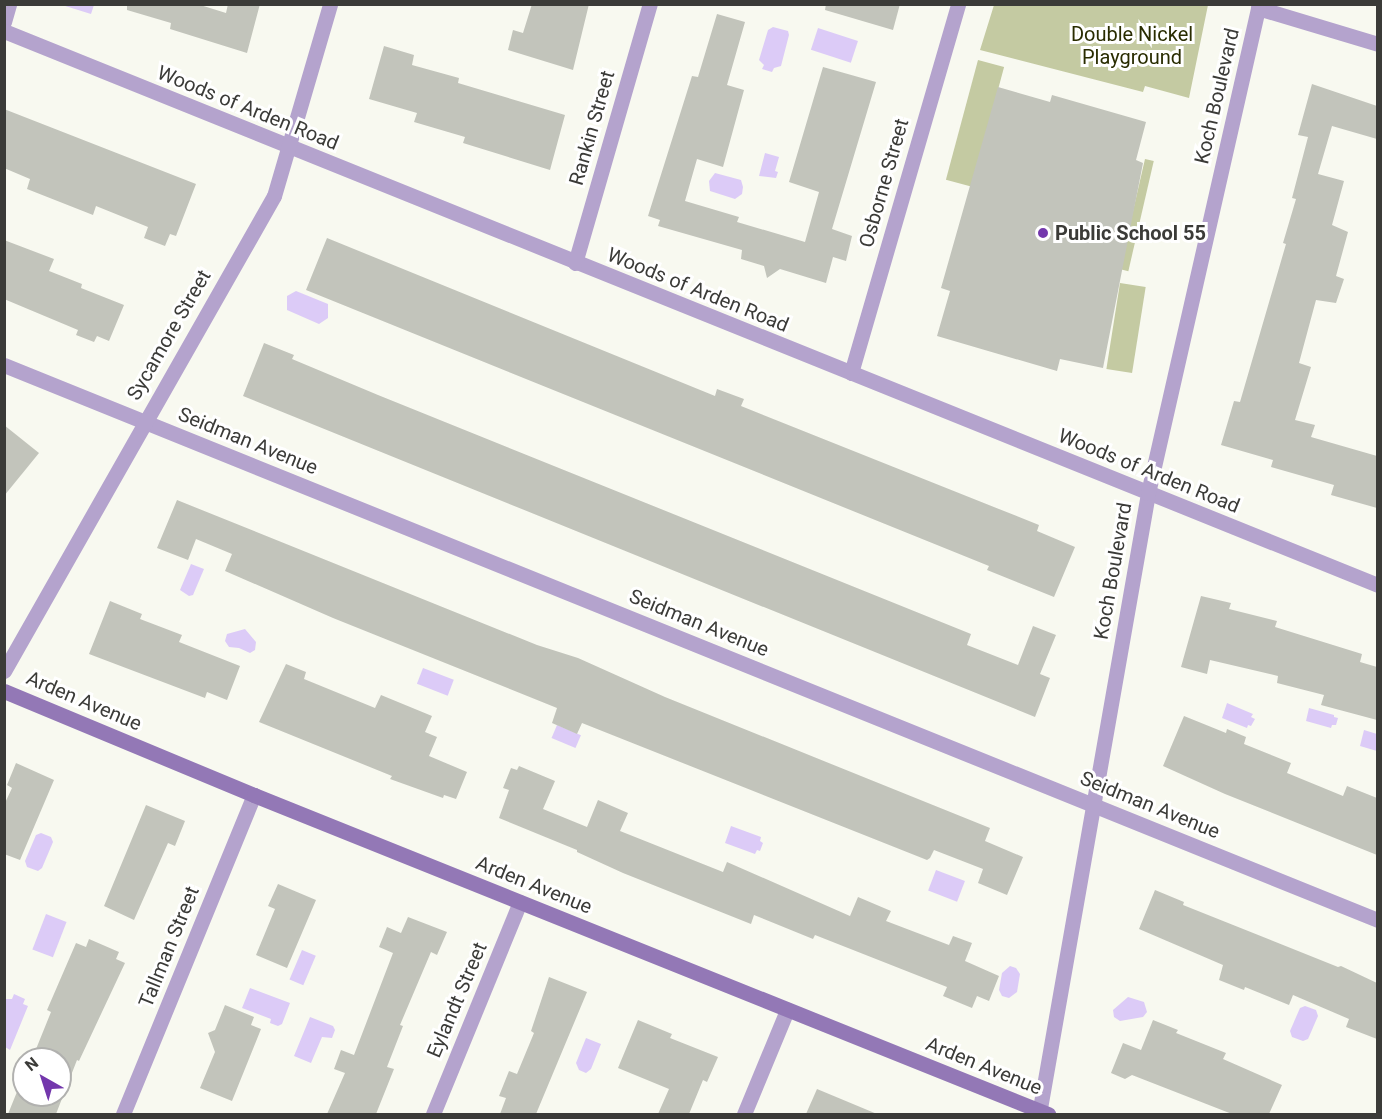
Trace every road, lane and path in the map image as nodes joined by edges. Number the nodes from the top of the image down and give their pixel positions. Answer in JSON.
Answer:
{"nodes":[{"id":1,"x":9,"y":4,"type":"edge"},
{"id":2,"x":330,"y":4,"type":"edge"},
{"id":3,"x":650,"y":4,"type":"edge"},
{"id":4,"x":958,"y":4,"type":"edge"},
{"id":5,"x":1258,"y":6,"type":"edge"},
{"id":6,"x":4,"y":22,"type":"edge"},
{"id":7,"x":4,"y":31,"type":"edge"},
{"id":8,"x":1377,"y":44,"type":"edge"},
{"id":9,"x":290,"y":147,"type":"junction"},
{"id":10,"x":575,"y":263,"type":"junction"},
{"id":11,"x":4,"y":365,"type":"edge"},
{"id":12,"x":851,"y":373,"type":"junction"},
{"id":13,"x":144,"y":421,"type":"junction"},
{"id":14,"x":1148,"y":494,"type":"junction"},
{"id":15,"x":1377,"y":585,"type":"edge"},
{"id":16,"x":4,"y":671,"type":"edge"},
{"id":17,"x":4,"y":691,"type":"edge"},
{"id":18,"x":254,"y":795,"type":"junction"},
{"id":19,"x":1095,"y":806,"type":"junction"},
{"id":20,"x":520,"y":902,"type":"junction"},
{"id":21,"x":1377,"y":920,"type":"edge"},
{"id":22,"x":787,"y":1010,"type":"junction"},
{"id":23,"x":1042,"y":1113,"type":"edge"},
{"id":24,"x":123,"y":1114,"type":"edge"},
{"id":25,"x":433,"y":1114,"type":"edge"},
{"id":26,"x":744,"y":1114,"type":"edge"}],
"edges":[{"from":1,"to":6,"type":"street"},
{"from":2,"to":9,"type":"street","name":"Sycamore Street"},
{"from":3,"to":10,"type":"street","name":"Rankin Street"},
{"from":4,"to":12,"type":"street","name":"Osborne Street"},
{"from":5,"to":8,"type":"street"},
{"from":5,"to":14,"type":"street","name":"Koch Boulevard"},
{"from":7,"to":9,"type":"street","name":"Woods of Arden Road"},
{"from":9,"to":10,"type":"street","name":"Woods of Arden Road"},
{"from":9,"to":13,"type":"street","name":"Sycamore Street"},
{"from":10,"to":12,"type":"street","name":"Woods of Arden Road"},
{"from":11,"to":13,"type":"street","name":"Seidman Avenue"},
{"from":12,"to":14,"type":"street","name":"Woods of Arden Road"},
{"from":13,"to":16,"type":"street","name":"Sycamore Street"},
{"from":13,"to":19,"type":"street","name":"Seidman Avenue"},
{"from":14,"to":15,"type":"street","name":"Woods of Arden Road"},
{"from":14,"to":19,"type":"street","name":"Koch Boulevard"},
{"from":17,"to":18,"type":"street","name":"Arden Avenue"},
{"from":18,"to":20,"type":"street","name":"Arden Avenue"},
{"from":18,"to":24,"type":"street","name":"Tallman Street"},
{"from":19,"to":21,"type":"street","name":"Seidman Avenue"},
{"from":19,"to":23,"type":"street","name":"Koch Boulevard"},
{"from":20,"to":22,"type":"street","name":"Arden Avenue"},
{"from":20,"to":25,"type":"street","name":"Eylandt Street"},
{"from":22,"to":23,"type":"street","name":"Arden Avenue"},
{"from":22,"to":26,"type":"street"}]}
